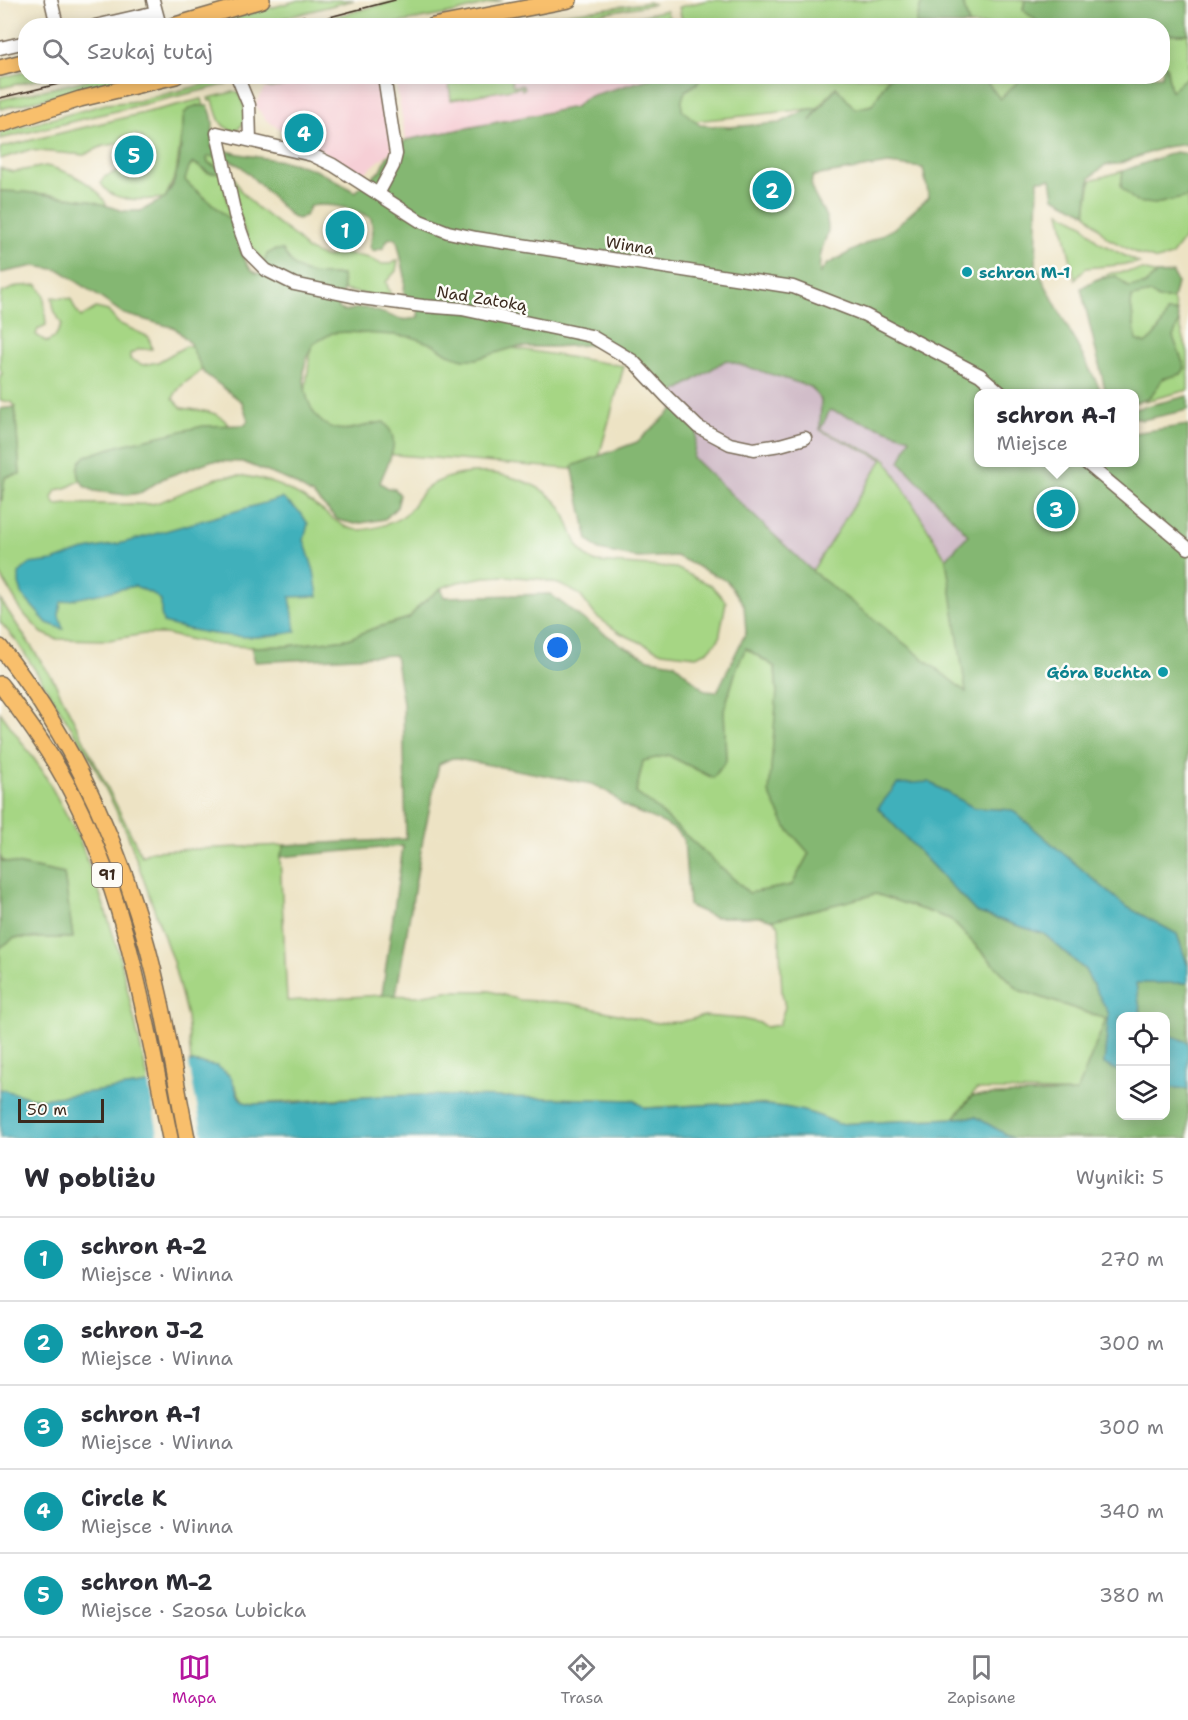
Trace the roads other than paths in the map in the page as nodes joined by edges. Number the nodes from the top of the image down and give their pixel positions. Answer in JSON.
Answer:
{"nodes":[{"id":1,"x":51,"y":0,"type":"edge"},
{"id":2,"x":262,"y":0,"type":"edge"},
{"id":3,"x":569,"y":0,"type":"edge"},
{"id":4,"x":154,"y":6,"type":"edge"},
{"id":5,"x":55,"y":18,"type":"edge"},
{"id":6,"x":119,"y":18,"type":"edge"},
{"id":7,"x":200,"y":18,"type":"edge"},
{"id":8,"x":475,"y":18,"type":"edge"},
{"id":9,"x":18,"y":44,"type":"edge"},
{"id":10,"x":0,"y":48,"type":"edge"},
{"id":11,"x":18,"y":63,"type":"edge"},
{"id":12,"x":0,"y":68,"type":"edge"},
{"id":13,"x":143,"y":84,"type":"edge"},
{"id":14,"x":240,"y":84,"type":"edge"},
{"id":15,"x":385,"y":84,"type":"edge"},
{"id":16,"x":80,"y":99,"type":"junction"},
{"id":17,"x":0,"y":115,"type":"edge"},
{"id":18,"x":0,"y":125,"type":"edge"},
{"id":19,"x":217,"y":133,"type":"joint"},
{"id":20,"x":250,"y":140,"type":"junction"},
{"id":21,"x":378,"y":194,"type":"junction"},
{"id":22,"x":997,"y":389,"type":"edge"},
{"id":23,"x":805,"y":438,"type":"dead end"},
{"id":24,"x":1091,"y":467,"type":"edge"},
{"id":25,"x":1188,"y":548,"type":"edge"},
{"id":26,"x":0,"y":647,"type":"edge"},
{"id":27,"x":0,"y":684,"type":"edge"},
{"id":28,"x":170,"y":1138,"type":"edge"},
{"id":29,"x":187,"y":1138,"type":"edge"}],
"edges":[{"from":1,"to":5,"type":"street"},
{"from":2,"to":7,"type":"main road"},
{"from":3,"to":8,"type":"main road"},
{"from":4,"to":6,"type":"street"},
{"from":9,"to":10,"type":"street"},
{"from":11,"to":12,"type":"main road"},
{"from":13,"to":16,"type":"main road"},
{"from":14,"to":20,"type":"street"},
{"from":15,"to":21,"type":"street"},
{"from":16,"to":17,"type":"main road"},
{"from":16,"to":18,"type":"main road"},
{"from":19,"to":20,"type":"street","name":"Winna"},
{"from":19,"to":23,"type":"street","name":"Nad Zatoką"},
{"from":20,"to":21,"type":"street","name":"Winna"},
{"from":21,"to":22,"type":"street","name":"Winna"},
{"from":24,"to":25,"type":"street"},
{"from":26,"to":29,"type":"main road","number":"91"},
{"from":27,"to":28,"type":"main road","number":"91"}]}
